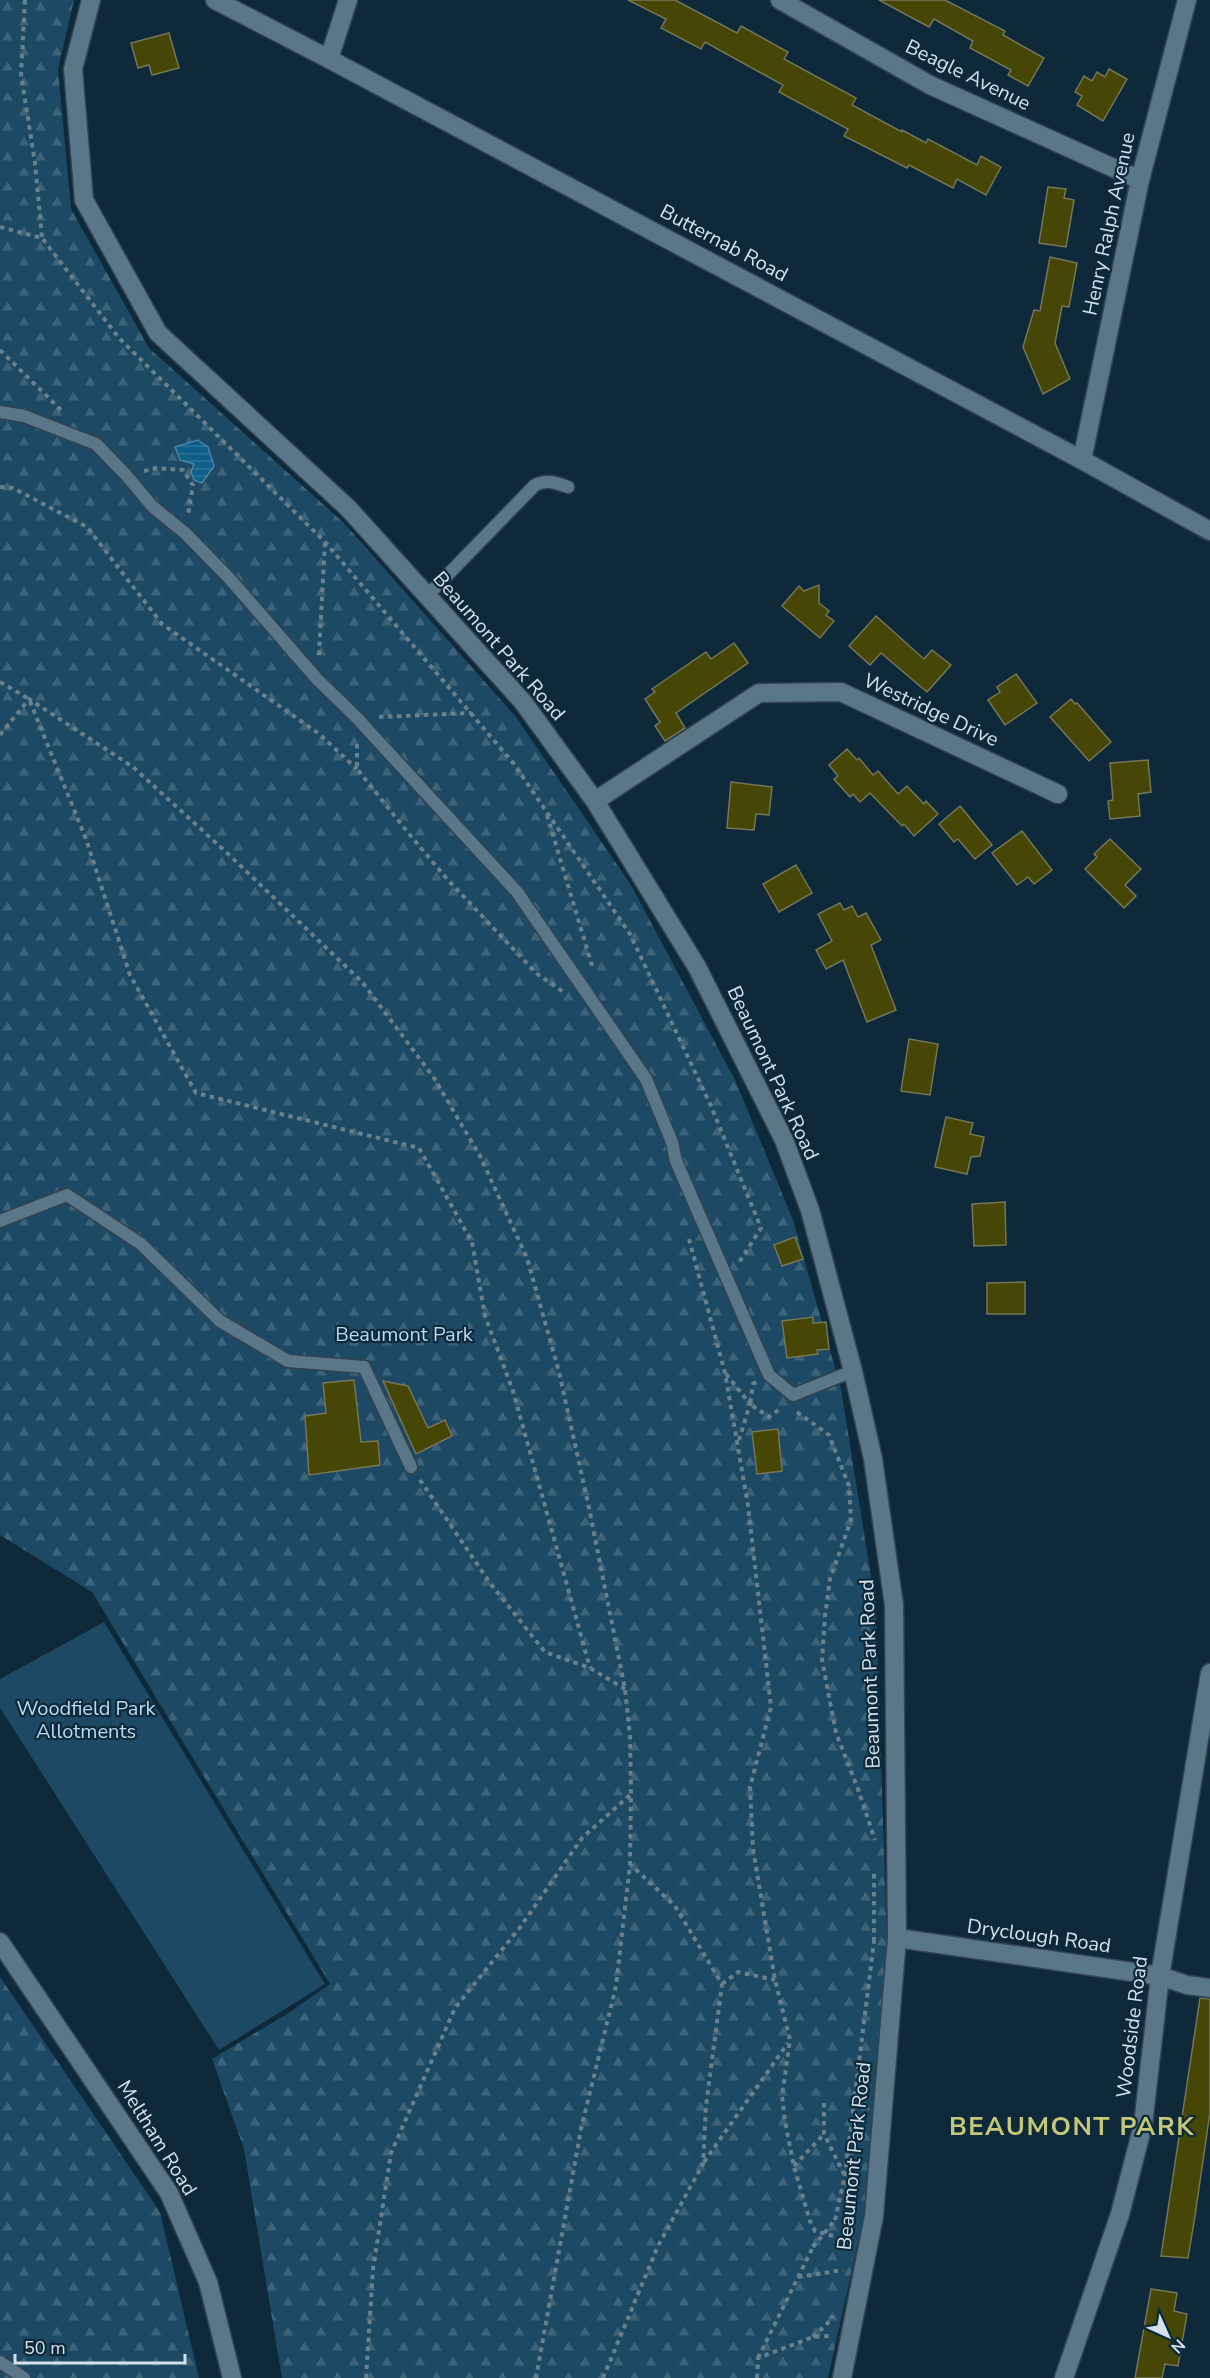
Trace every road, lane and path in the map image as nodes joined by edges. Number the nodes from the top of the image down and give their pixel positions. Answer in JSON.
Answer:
{"nodes":[{"id":1,"x":25,"y":0,"type":"edge"},
{"id":2,"x":91,"y":0,"type":"edge"},
{"id":3,"x":215,"y":0,"type":"edge"},
{"id":4,"x":348,"y":0,"type":"edge"},
{"id":5,"x":780,"y":0,"type":"edge"},
{"id":6,"x":1187,"y":0,"type":"edge"},
{"id":7,"x":329,"y":59,"type":"junction"},
{"id":8,"x":1140,"y":180,"type":"junction"},
{"id":9,"x":0,"y":227,"type":"edge"},
{"id":10,"x":42,"y":238,"type":"junction"},
{"id":11,"x":0,"y":350,"type":"edge"},
{"id":12,"x":0,"y":412,"type":"edge"},
{"id":13,"x":64,"y":413,"type":"dead end"},
{"id":14,"x":1082,"y":460,"type":"junction"},
{"id":15,"x":126,"y":475,"type":"junction"},
{"id":16,"x":0,"y":487,"type":"edge"},
{"id":17,"x":568,"y":488,"type":"dead end"},
{"id":18,"x":1210,"y":531,"type":"edge"},
{"id":19,"x":185,"y":533,"type":"junction"},
{"id":20,"x":325,"y":542,"type":"junction"},
{"id":21,"x":428,"y":596,"type":"junction"},
{"id":22,"x":317,"y":679,"type":"junction"},
{"id":23,"x":0,"y":682,"type":"edge"},
{"id":24,"x":29,"y":699,"type":"junction"},
{"id":25,"x":471,"y":713,"type":"junction"},
{"id":26,"x":356,"y":717,"type":"junction"},
{"id":27,"x":0,"y":735,"type":"edge"},
{"id":28,"x":357,"y":769,"type":"junction"},
{"id":29,"x":1058,"y":794,"type":"dead end"},
{"id":30,"x":595,"y":801,"type":"junction"},
{"id":31,"x":546,"y":811,"type":"junction"},
{"id":32,"x":596,"y":980,"type":"dead end"},
{"id":33,"x":573,"y":999,"type":"dead end"},
{"id":34,"x":0,"y":1221,"type":"edge"},
{"id":35,"x":688,"y":1234,"type":"dead end"},
{"id":36,"x":728,"y":1280,"type":"junction"},
{"id":37,"x":853,"y":1371,"type":"junction"},
{"id":38,"x":725,"y":1373,"type":"junction"},
{"id":39,"x":769,"y":1375,"type":"junction"},
{"id":40,"x":750,"y":1404,"type":"junction"},
{"id":41,"x":787,"y":1404,"type":"dead end"},
{"id":42,"x":796,"y":1411,"type":"dead end"},
{"id":43,"x":738,"y":1440,"type":"junction"},
{"id":44,"x":411,"y":1467,"type":"joint"},
{"id":45,"x":590,"y":1668,"type":"junction"},
{"id":46,"x":1210,"y":1673,"type":"edge"},
{"id":47,"x":625,"y":1689,"type":"junction"},
{"id":48,"x":631,"y":1795,"type":"junction"},
{"id":49,"x":876,"y":1845,"type":"dead end"},
{"id":50,"x":630,"y":1864,"type":"junction"},
{"id":51,"x":875,"y":1864,"type":"dead end"},
{"id":52,"x":897,"y":1938,"type":"junction"},
{"id":53,"x":874,"y":1941,"type":"junction"},
{"id":54,"x":0,"y":1942,"type":"edge"},
{"id":55,"x":1160,"y":1976,"type":"junction"},
{"id":56,"x":775,"y":1980,"type":"junction"},
{"id":57,"x":722,"y":1984,"type":"junction"},
{"id":58,"x":1210,"y":1988,"type":"edge"},
{"id":59,"x":790,"y":2040,"type":"junction"},
{"id":60,"x":824,"y":2103,"type":"dead end"},
{"id":61,"x":824,"y":2134,"type":"junction"},
{"id":62,"x":703,"y":2164,"type":"junction"},
{"id":63,"x":794,"y":2167,"type":"junction"},
{"id":64,"x":845,"y":2175,"type":"junction"},
{"id":65,"x":846,"y":2258,"type":"dead end"},
{"id":66,"x":798,"y":2277,"type":"junction"},
{"id":67,"x":843,"y":2279,"type":"dead end"},
{"id":68,"x":834,"y":2309,"type":"dead end"},
{"id":69,"x":852,"y":2335,"type":"junction"},
{"id":70,"x":813,"y":2337,"type":"junction"},
{"id":71,"x":758,"y":2358,"type":"junction"},
{"id":72,"x":0,"y":2362,"type":"edge"},
{"id":73,"x":24,"y":2378,"type":"edge"},
{"id":74,"x":232,"y":2378,"type":"edge"},
{"id":75,"x":366,"y":2378,"type":"edge"},
{"id":76,"x":536,"y":2378,"type":"edge"},
{"id":77,"x":603,"y":2378,"type":"edge"},
{"id":78,"x":757,"y":2378,"type":"edge"},
{"id":79,"x":842,"y":2378,"type":"edge"},
{"id":80,"x":1064,"y":2378,"type":"edge"}],
"edges":[{"from":1,"to":10,"type":"path"},
{"from":2,"to":21,"type":"street","name":"Beaumont Park Road"},
{"from":3,"to":7,"type":"street","name":"Butternab Road"},
{"from":4,"to":7,"type":"street"},
{"from":5,"to":8,"type":"street","name":"Beagle Avenue"},
{"from":6,"to":8,"type":"street","name":"Henry Ralph Avenue"},
{"from":7,"to":14,"type":"street","name":"Butternab Road"},
{"from":8,"to":14,"type":"street","name":"Henry Ralph Avenue"},
{"from":9,"to":10,"type":"path"},
{"from":10,"to":20,"type":"path"},
{"from":11,"to":13,"type":"path"},
{"from":12,"to":15,"type":"lane"},
{"from":14,"to":18,"type":"street","name":"Butternab Road"},
{"from":15,"to":19,"type":"lane"},
{"from":15,"to":19,"type":"path"},
{"from":16,"to":28,"type":"path"},
{"from":17,"to":21,"type":"lane"},
{"from":19,"to":22,"type":"lane"},
{"from":20,"to":22,"type":"path"},
{"from":20,"to":25,"type":"path"},
{"from":21,"to":30,"type":"street","name":"Beaumont Park Road"},
{"from":22,"to":26,"type":"lane"},
{"from":23,"to":24,"type":"path"},
{"from":24,"to":27,"type":"path"},
{"from":24,"to":45,"type":"path"},
{"from":24,"to":47,"type":"path"},
{"from":25,"to":26,"type":"path"},
{"from":25,"to":31,"type":"path"},
{"from":26,"to":28,"type":"path"},
{"from":26,"to":36,"type":"lane"},
{"from":28,"to":33,"type":"path"},
{"from":29,"to":30,"type":"street","name":"Westridge Drive"},
{"from":30,"to":37,"type":"street","name":"Beaumont Park Road"},
{"from":31,"to":32,"type":"path"},
{"from":31,"to":36,"type":"path"},
{"from":34,"to":44,"type":"lane"},
{"from":35,"to":38,"type":"path"},
{"from":36,"to":39,"type":"lane"},
{"from":37,"to":39,"type":"lane"},
{"from":37,"to":52,"type":"street","name":"Beaumont Park Road"},
{"from":38,"to":40,"type":"path"},
{"from":38,"to":43,"type":"path"},
{"from":39,"to":40,"type":"path"},
{"from":40,"to":41,"type":"path"},
{"from":40,"to":43,"type":"path"},
{"from":42,"to":49,"type":"path"},
{"from":43,"to":56,"type":"path"},
{"from":44,"to":45,"type":"path"},
{"from":45,"to":47,"type":"path"},
{"from":46,"to":55,"type":"street","name":"Woodside Road"},
{"from":47,"to":48,"type":"path"},
{"from":48,"to":50,"type":"path"},
{"from":48,"to":75,"type":"path"},
{"from":50,"to":57,"type":"path"},
{"from":50,"to":76,"type":"path"},
{"from":51,"to":53,"type":"path"},
{"from":52,"to":53,"type":"path"},
{"from":52,"to":55,"type":"street","name":"Dryclough Road"},
{"from":52,"to":69,"type":"street","name":"Beaumont Park Road"},
{"from":53,"to":64,"type":"path"},
{"from":54,"to":74,"type":"street","name":"Meltham Road"},
{"from":55,"to":58,"type":"street","name":"Dryclough Road"},
{"from":55,"to":80,"type":"street","name":"Woodside Road"},
{"from":56,"to":57,"type":"path"},
{"from":56,"to":59,"type":"path"},
{"from":57,"to":62,"type":"path"},
{"from":59,"to":62,"type":"path"},
{"from":59,"to":63,"type":"path"},
{"from":60,"to":61,"type":"path"},
{"from":61,"to":63,"type":"path"},
{"from":61,"to":64,"type":"path"},
{"from":62,"to":77,"type":"path"},
{"from":63,"to":65,"type":"path"},
{"from":64,"to":66,"type":"path","bridge":true},
{"from":66,"to":67,"type":"path"},
{"from":66,"to":71,"type":"path"},
{"from":68,"to":70,"type":"path"},
{"from":69,"to":70,"type":"path"},
{"from":69,"to":79,"type":"street","name":"Beaumont Park Road"},
{"from":70,"to":71,"type":"path"},
{"from":71,"to":78,"type":"path"},
{"from":72,"to":73,"type":"lane"}]}
